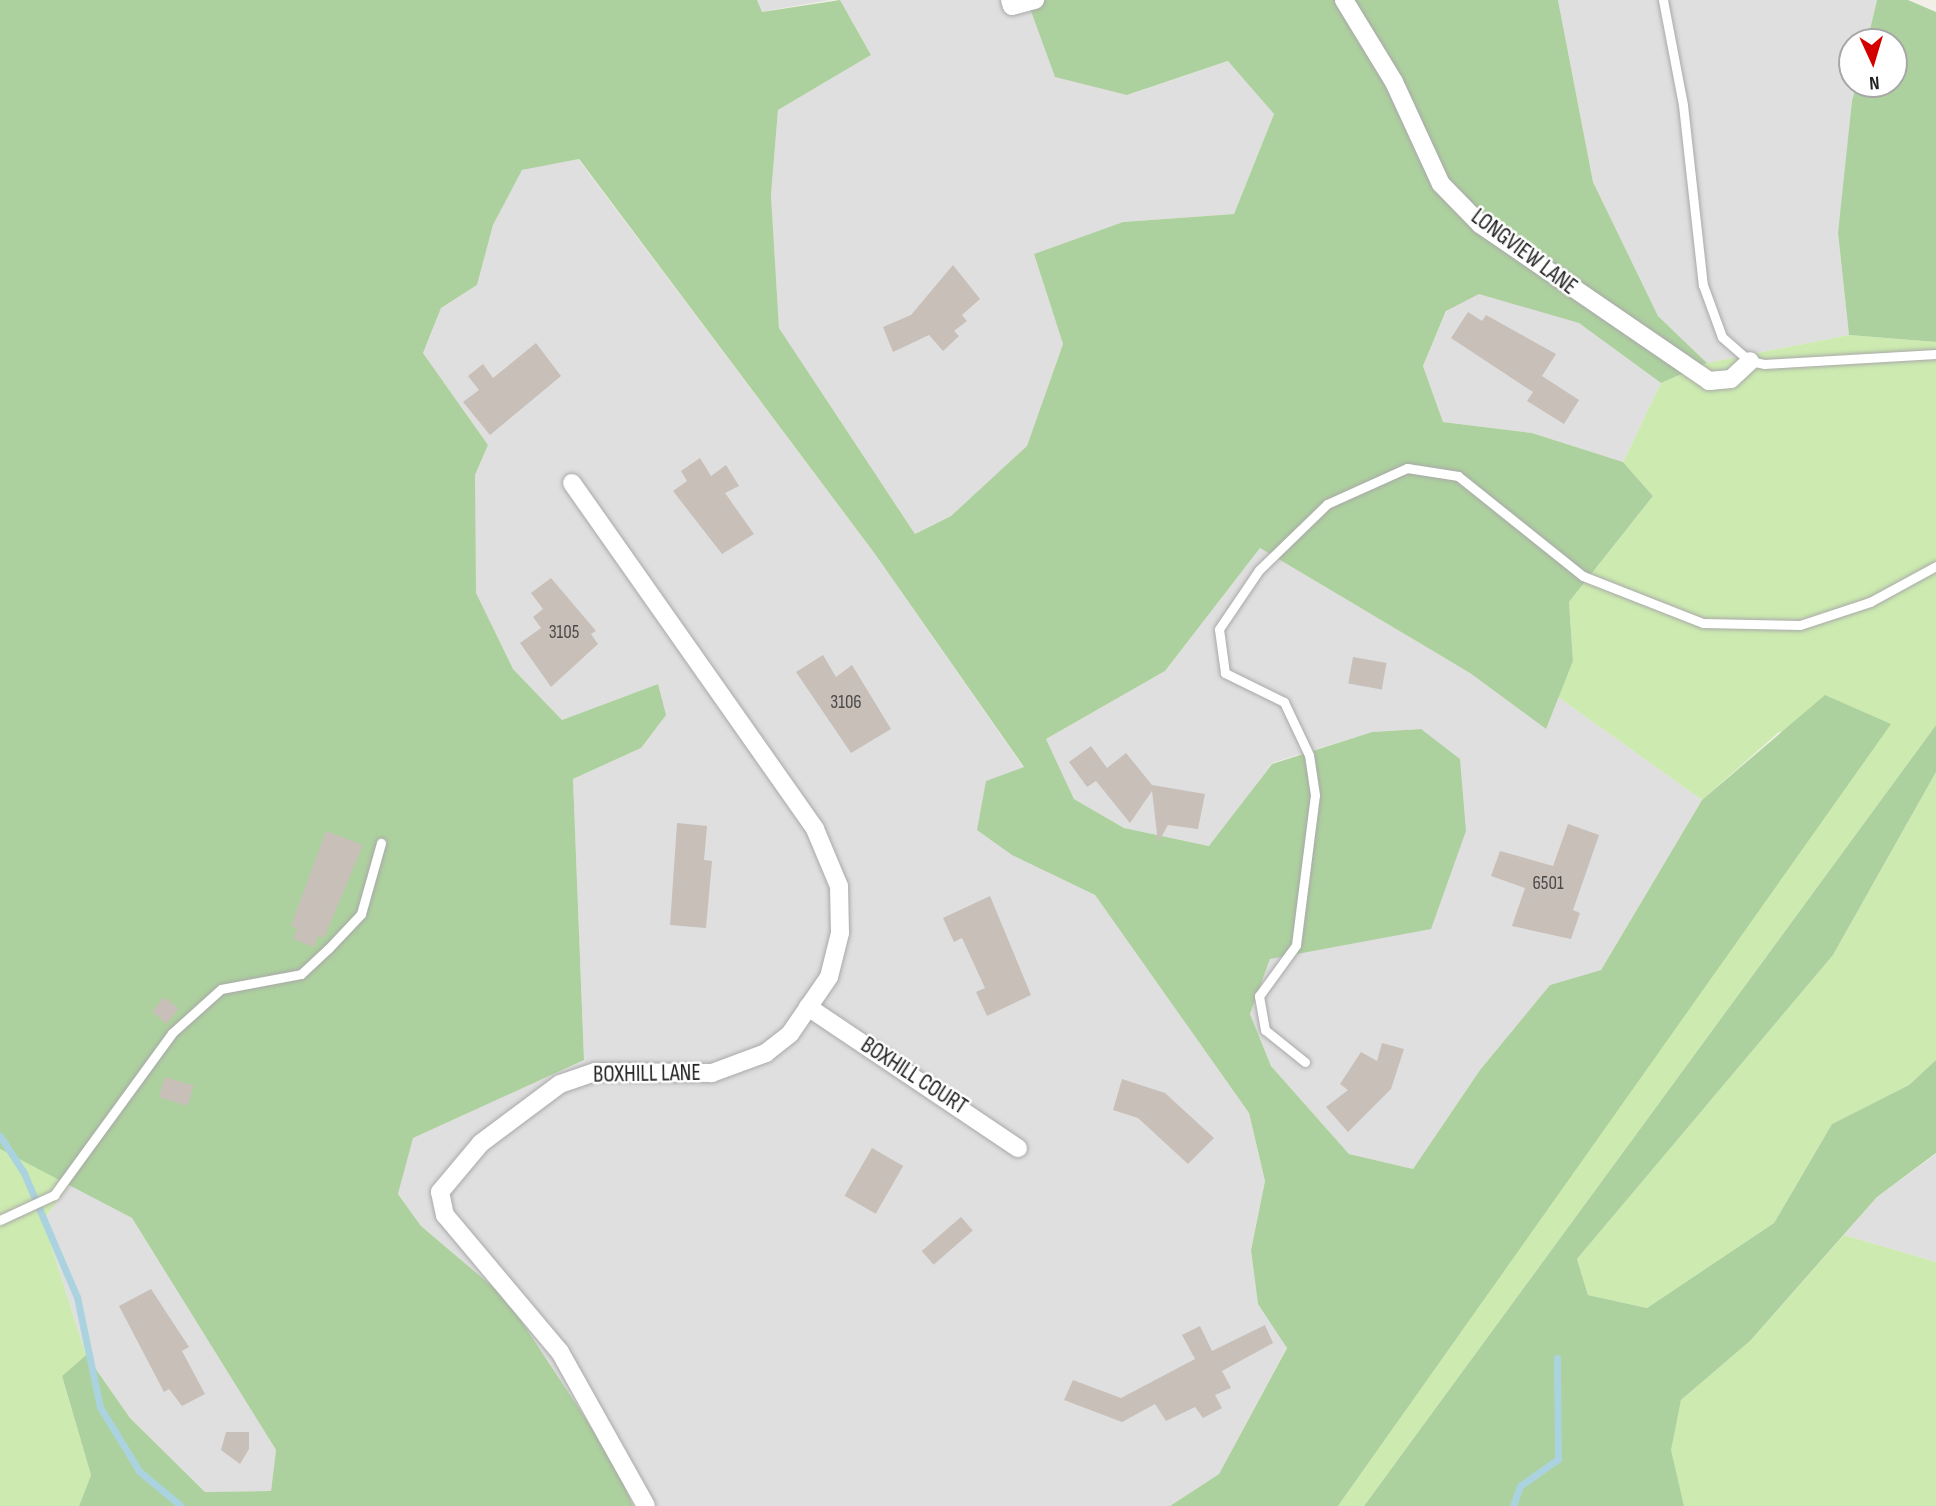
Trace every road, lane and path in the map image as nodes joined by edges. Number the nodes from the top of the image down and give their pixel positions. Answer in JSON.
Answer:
{"nodes":[{"id":1,"x":1010,"y":0,"type":"edge"},
{"id":2,"x":1035,"y":0,"type":"edge"},
{"id":3,"x":1344,"y":0,"type":"edge"},
{"id":4,"x":1663,"y":0,"type":"edge"},
{"id":5,"x":1936,"y":354,"type":"edge"},
{"id":6,"x":1750,"y":361,"type":"junction"},
{"id":7,"x":572,"y":483,"type":"dead end"},
{"id":8,"x":1936,"y":566,"type":"edge"},
{"id":9,"x":381,"y":843,"type":"dead end"},
{"id":10,"x":808,"y":1007,"type":"junction"},
{"id":11,"x":1305,"y":1062,"type":"dead end"},
{"id":12,"x":1018,"y":1148,"type":"dead end"},
{"id":13,"x":0,"y":1220,"type":"edge"},
{"id":14,"x":646,"y":1506,"type":"edge"}],
"edges":[{"from":1,"to":2,"type":"street"},
{"from":3,"to":6,"type":"street","name":"LONGVIEW LANE"},
{"from":4,"to":6,"type":"lane"},
{"from":5,"to":6,"type":"lane"},
{"from":7,"to":10,"type":"street","name":"BOXHILL LANE"},
{"from":8,"to":11,"type":"lane"},
{"from":9,"to":13,"type":"lane"},
{"from":10,"to":12,"type":"street","name":"BOXHILL COURT"},
{"from":10,"to":14,"type":"street","name":"BOXHILL LANE"}]}
